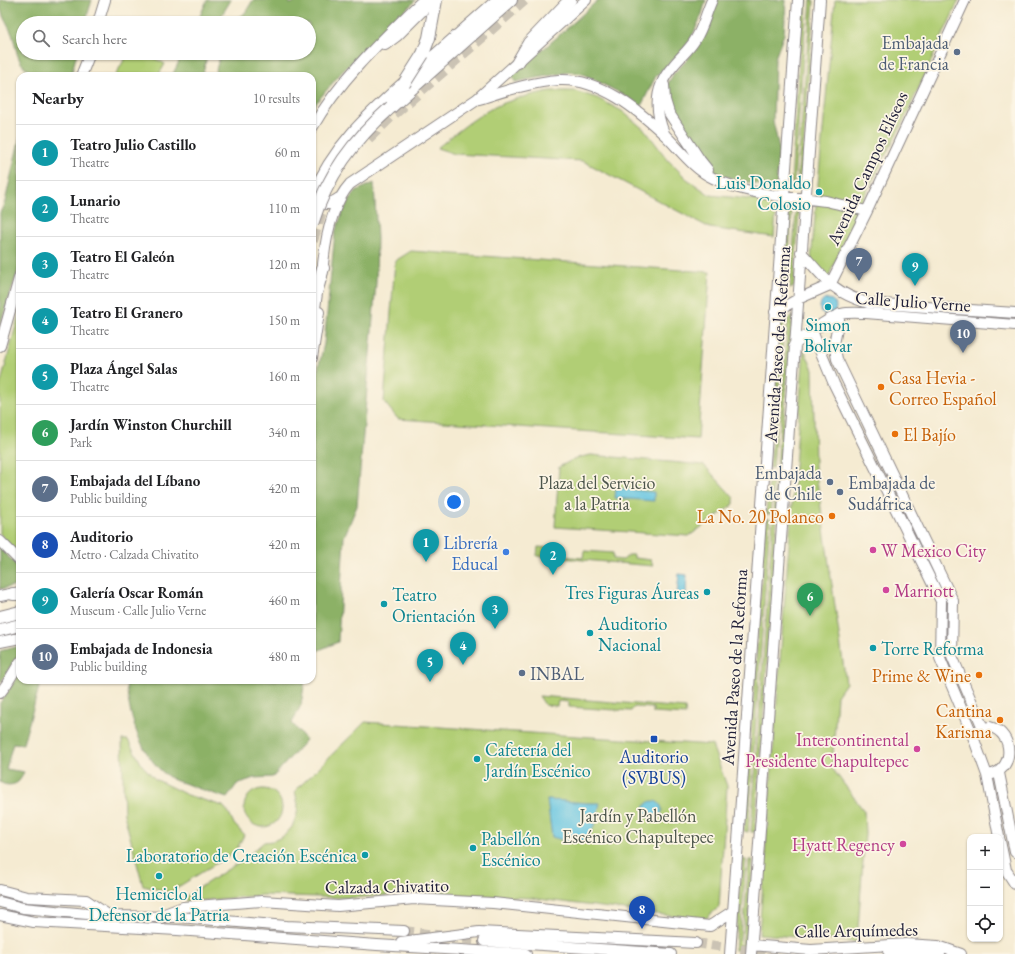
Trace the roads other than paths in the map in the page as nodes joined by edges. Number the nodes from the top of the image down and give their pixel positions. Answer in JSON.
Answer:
{"nodes":[{"id":1,"x":105,"y":0,"type":"edge"},
{"id":2,"x":423,"y":0,"type":"edge"},
{"id":3,"x":498,"y":0,"type":"edge"},
{"id":4,"x":511,"y":0,"type":"edge"},
{"id":5,"x":570,"y":0,"type":"edge"},
{"id":6,"x":586,"y":0,"type":"edge"},
{"id":7,"x":712,"y":0,"type":"edge"},
{"id":8,"x":798,"y":0,"type":"edge"},
{"id":9,"x":820,"y":0,"type":"edge"},
{"id":10,"x":965,"y":0,"type":"edge"},
{"id":11,"x":434,"y":3,"type":"edge"},
{"id":12,"x":100,"y":16,"type":"edge"},
{"id":13,"x":366,"y":57,"type":"junction"},
{"id":14,"x":87,"y":60,"type":"edge"},
{"id":15,"x":518,"y":62,"type":"junction"},
{"id":16,"x":83,"y":72,"type":"edge"},
{"id":17,"x":666,"y":75,"type":"junction"},
{"id":18,"x":404,"y":84,"type":"junction"},
{"id":19,"x":477,"y":99,"type":"junction"},
{"id":20,"x":316,"y":121,"type":"edge"},
{"id":21,"x":666,"y":136,"type":"junction"},
{"id":22,"x":720,"y":181,"type":"junction"},
{"id":23,"x":316,"y":190,"type":"edge"},
{"id":24,"x":784,"y":197,"type":"junction"},
{"id":25,"x":339,"y":198,"type":"junction"},
{"id":26,"x":805,"y":199,"type":"junction"},
{"id":27,"x":316,"y":204,"type":"edge"},
{"id":28,"x":316,"y":212,"type":"tunnel mouth"},
{"id":29,"x":867,"y":212,"type":"junction"},
{"id":30,"x":801,"y":252,"type":"junction"},
{"id":31,"x":323,"y":268,"type":"junction"},
{"id":32,"x":830,"y":285,"type":"junction"},
{"id":33,"x":16,"y":288,"type":"edge"},
{"id":34,"x":316,"y":297,"type":"edge"},
{"id":35,"x":798,"y":299,"type":"junction"},
{"id":36,"x":775,"y":312,"type":"junction"},
{"id":37,"x":1015,"y":312,"type":"edge"},
{"id":38,"x":840,"y":314,"type":"junction"},
{"id":39,"x":1015,"y":326,"type":"edge"},
{"id":40,"x":812,"y":331,"type":"junction"},
{"id":41,"x":316,"y":338,"type":"edge"},
{"id":42,"x":794,"y":345,"type":"junction"},
{"id":43,"x":0,"y":346,"type":"edge"},
{"id":44,"x":0,"y":541,"type":"edge"},
{"id":45,"x":16,"y":557,"type":"edge"},
{"id":46,"x":16,"y":594,"type":"edge"},
{"id":47,"x":0,"y":596,"type":"edge"},
{"id":48,"x":16,"y":609,"type":"edge"},
{"id":49,"x":0,"y":612,"type":"edge"},
{"id":50,"x":16,"y":613,"type":"edge"},
{"id":51,"x":0,"y":617,"type":"edge"},
{"id":52,"x":16,"y":623,"type":"edge"},
{"id":53,"x":0,"y":626,"type":"edge"},
{"id":54,"x":16,"y":626,"type":"edge"},
{"id":55,"x":0,"y":630,"type":"edge"},
{"id":56,"x":16,"y":639,"type":"edge"},
{"id":57,"x":0,"y":642,"type":"edge"},
{"id":58,"x":16,"y":669,"type":"edge"},
{"id":59,"x":0,"y":693,"type":"edge"},
{"id":60,"x":984,"y":728,"type":"junction"},
{"id":61,"x":972,"y":734,"type":"junction"},
{"id":62,"x":999,"y":773,"type":"junction"},
{"id":63,"x":987,"y":775,"type":"junction"},
{"id":64,"x":998,"y":834,"type":"edge"},
{"id":65,"x":1015,"y":852,"type":"edge"},
{"id":66,"x":1003,"y":856,"type":"edge"},
{"id":67,"x":1015,"y":884,"type":"edge"},
{"id":68,"x":0,"y":890,"type":"edge"},
{"id":69,"x":0,"y":902,"type":"edge"},
{"id":70,"x":733,"y":911,"type":"junction"},
{"id":71,"x":0,"y":915,"type":"edge"},
{"id":72,"x":110,"y":916,"type":"junction"},
{"id":73,"x":159,"y":916,"type":"junction"},
{"id":74,"x":0,"y":918,"type":"edge"},
{"id":75,"x":16,"y":919,"type":"junction"},
{"id":76,"x":404,"y":931,"type":"tunnel mouth"},
{"id":77,"x":484,"y":941,"type":"tunnel mouth"},
{"id":78,"x":696,"y":943,"type":"tunnel mouth"},
{"id":79,"x":377,"y":945,"type":"junction"},
{"id":80,"x":751,"y":950,"type":"edge"},
{"id":81,"x":526,"y":954,"type":"edge"},
{"id":82,"x":670,"y":954,"type":"edge"},
{"id":83,"x":730,"y":954,"type":"edge"},
{"id":84,"x":858,"y":954,"type":"edge"},
{"id":85,"x":940,"y":954,"type":"edge"},
{"id":86,"x":960,"y":954,"type":"edge"}],
"edges":[{"from":1,"to":12,"type":"main road"},
{"from":2,"to":13,"type":"main road"},
{"from":3,"to":18,"type":"highway","bridge":true},
{"from":4,"to":28,"type":"highway","bridge":true},
{"from":5,"to":15,"type":"highway"},
{"from":6,"to":15,"type":"main road"},
{"from":7,"to":17,"type":"main road"},
{"from":8,"to":24,"type":"main road","name":"Avenida Paseo de la Reforma"},
{"from":9,"to":26,"type":"main road","name":"Avenida Paseo de la Reforma"},
{"from":10,"to":29,"type":"main road","name":"Avenida Campos Elíseos"},
{"from":11,"to":13,"type":"main road"},
{"from":11,"to":18,"type":"highway","bridge":true},
{"from":13,"to":20,"type":"main road"},
{"from":14,"to":16,"type":"main road"},
{"from":15,"to":19,"type":"main road"},
{"from":17,"to":21,"type":"main road"},
{"from":17,"to":22,"type":"main road"},
{"from":18,"to":23,"type":"highway"},
{"from":19,"to":21,"type":"main road"},
{"from":19,"to":25,"type":"main road"},
{"from":21,"to":22,"type":"main road"},
{"from":22,"to":24,"type":"main road"},
{"from":24,"to":26,"type":"main road"},
{"from":24,"to":36,"type":"main road","name":"Avenida Paseo de la Reforma"},
{"from":25,"to":27,"type":"main road"},
{"from":25,"to":31,"type":"main road"},
{"from":26,"to":29,"type":"main road"},
{"from":26,"to":30,"type":"main road","name":"Avenida Paseo de la Reforma"},
{"from":29,"to":32,"type":"main road","name":"Avenida Campos Elíseos"},
{"from":30,"to":32,"type":"main road","name":"Calle Julio Verne"},
{"from":30,"to":35,"type":"main road","name":"Avenida Paseo de la Reforma"},
{"from":31,"to":34,"type":"highway"},
{"from":31,"to":41,"type":"main road"},
{"from":32,"to":35,"type":"main road","name":"Calle Julio Verne"},
{"from":32,"to":37,"type":"main road","name":"Calle Julio Verne"},
{"from":33,"to":43,"type":"main road"},
{"from":35,"to":36,"type":"main road","name":"Calle Julio Verne"},
{"from":35,"to":42,"type":"main road","name":"Avenida Paseo de la Reforma"},
{"from":36,"to":70,"type":"main road","name":"Avenida Paseo de la Reforma"},
{"from":38,"to":39,"type":"main road","name":"Calle Julio Verne"},
{"from":38,"to":40,"type":"main road","name":"Calle Julio Verne"},
{"from":38,"to":60,"type":"main road"},
{"from":40,"to":42,"type":"main road","name":"Calle Julio Verne"},
{"from":40,"to":61,"type":"main road"},
{"from":42,"to":80,"type":"main road","name":"Avenida Paseo de la Reforma"},
{"from":44,"to":45,"type":"main road"},
{"from":46,"to":47,"type":"main road"},
{"from":48,"to":49,"type":"highway"},
{"from":50,"to":51,"type":"highway"},
{"from":52,"to":53,"type":"highway"},
{"from":54,"to":55,"type":"highway"},
{"from":56,"to":57,"type":"main road"},
{"from":58,"to":59,"type":"main road"},
{"from":60,"to":61,"type":"main road"},
{"from":60,"to":62,"type":"main road"},
{"from":61,"to":63,"type":"main road"},
{"from":62,"to":63,"type":"main road"},
{"from":62,"to":65,"type":"main road"},
{"from":63,"to":64,"type":"main road"},
{"from":66,"to":67,"type":"main road"},
{"from":68,"to":72,"type":"main road"},
{"from":69,"to":72,"type":"main road","name":"Calzada Chivatito"},
{"from":70,"to":73,"type":"main road","name":"Calzada Chivatito"},
{"from":70,"to":83,"type":"main road","name":"Avenida Paseo de la Reforma"},
{"from":71,"to":75,"type":"main road"},
{"from":72,"to":73,"type":"main road","name":"Calzada Chivatito"},
{"from":73,"to":76,"type":"main road"},
{"from":74,"to":75,"type":"main road"},
{"from":75,"to":79,"type":"main road"},
{"from":77,"to":82,"type":"main road"},
{"from":78,"to":79,"type":"main road"},
{"from":79,"to":81,"type":"main road"},
{"from":80,"to":86,"type":"main road","name":"Calle Arquímedes"},
{"from":84,"to":85,"type":"main road","name":"Calle Arquímedes"}]}
